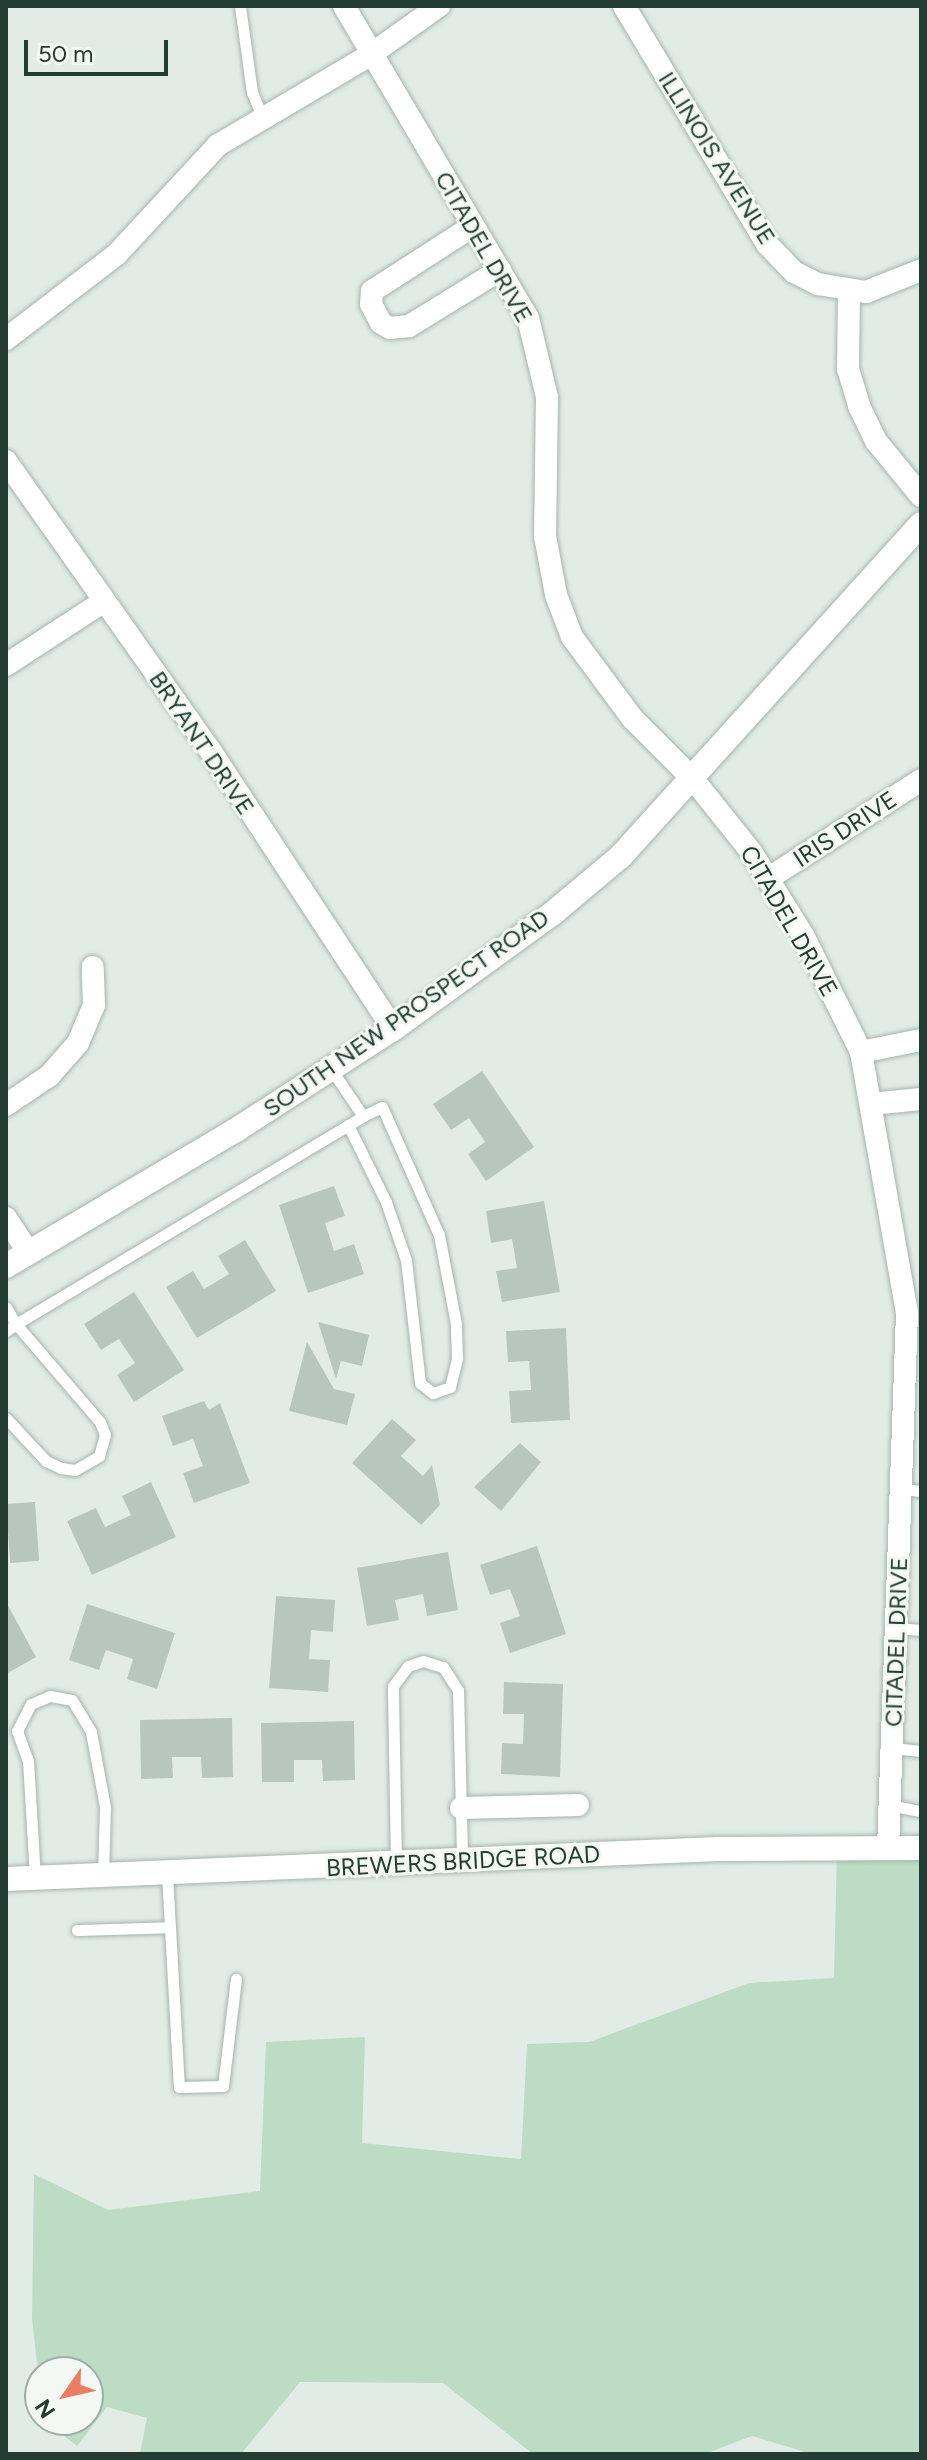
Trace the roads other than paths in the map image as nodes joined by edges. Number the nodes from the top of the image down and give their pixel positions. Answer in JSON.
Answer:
{"nodes":[{"id":1,"x":240,"y":6,"type":"edge"},
{"id":2,"x":344,"y":6,"type":"edge"},
{"id":3,"x":439,"y":6,"type":"edge"},
{"id":4,"x":624,"y":6,"type":"edge"},
{"id":5,"x":370,"y":55,"type":"junction"},
{"id":6,"x":263,"y":119,"type":"junction"},
{"id":7,"x":473,"y":226,"type":"junction"},
{"id":8,"x":500,"y":270,"type":"junction"},
{"id":9,"x":921,"y":270,"type":"edge"},
{"id":10,"x":849,"y":290,"type":"junction"},
{"id":11,"x":6,"y":339,"type":"edge"},
{"id":12,"x":6,"y":461,"type":"edge"},
{"id":13,"x":921,"y":496,"type":"edge"},
{"id":14,"x":921,"y":524,"type":"edge"},
{"id":15,"x":104,"y":601,"type":"junction"},
{"id":16,"x":6,"y":665,"type":"edge"},
{"id":17,"x":693,"y":779,"type":"junction"},
{"id":18,"x":921,"y":780,"type":"edge"},
{"id":19,"x":769,"y":878,"type":"junction"},
{"id":20,"x":93,"y":967,"type":"dead end"},
{"id":21,"x":393,"y":1029,"type":"junction"},
{"id":22,"x":921,"y":1040,"type":"edge"},
{"id":23,"x":861,"y":1052,"type":"junction"},
{"id":24,"x":331,"y":1069,"type":"junction"},
{"id":25,"x":921,"y":1099,"type":"edge"},
{"id":26,"x":871,"y":1104,"type":"junction"},
{"id":27,"x":6,"y":1105,"type":"edge"},
{"id":28,"x":363,"y":1116,"type":"junction"},
{"id":29,"x":348,"y":1125,"type":"junction"},
{"id":30,"x":6,"y":1218,"type":"edge"},
{"id":31,"x":29,"y":1253,"type":"junction"},
{"id":32,"x":6,"y":1266,"type":"edge"},
{"id":33,"x":6,"y":1307,"type":"edge"},
{"id":34,"x":914,"y":1311,"type":"edge"},
{"id":35,"x":11,"y":1328,"type":"edge"},
{"id":36,"x":913,"y":1388,"type":"edge"},
{"id":37,"x":6,"y":1418,"type":"edge"},
{"id":38,"x":912,"y":1490,"type":"edge"},
{"id":39,"x":897,"y":1628,"type":"junction"},
{"id":40,"x":921,"y":1630,"type":"edge"},
{"id":41,"x":892,"y":1748,"type":"junction"},
{"id":42,"x":921,"y":1751,"type":"edge"},
{"id":43,"x":578,"y":1805,"type":"dead end"},
{"id":44,"x":889,"y":1805,"type":"junction"},
{"id":45,"x":461,"y":1808,"type":"junction"},
{"id":46,"x":921,"y":1811,"type":"edge"},
{"id":47,"x":888,"y":1848,"type":"junction"},
{"id":48,"x":921,"y":1848,"type":"edge"},
{"id":49,"x":462,"y":1863,"type":"junction"},
{"id":50,"x":396,"y":1865,"type":"junction"},
{"id":51,"x":167,"y":1874,"type":"junction"},
{"id":52,"x":103,"y":1876,"type":"junction"},
{"id":53,"x":35,"y":1878,"type":"junction"},
{"id":54,"x":6,"y":1879,"type":"edge"},
{"id":55,"x":170,"y":1927,"type":"junction"},
{"id":56,"x":77,"y":1930,"type":"dead end"},
{"id":57,"x":236,"y":1979,"type":"dead end"}],
"edges":[{"from":1,"to":6,"type":"lane"},
{"from":2,"to":5,"type":"street","name":"CITADEL DRIVE"},
{"from":3,"to":5,"type":"street"},
{"from":4,"to":10,"type":"street","name":"ILLINOIS AVENUE"},
{"from":5,"to":6,"type":"street"},
{"from":5,"to":7,"type":"street","name":"CITADEL DRIVE"},
{"from":6,"to":11,"type":"street"},
{"from":7,"to":8,"type":"street","name":"CITADEL DRIVE"},
{"from":7,"to":8,"type":"street"},
{"from":8,"to":17,"type":"street","name":"CITADEL DRIVE"},
{"from":9,"to":10,"type":"street","name":"ILLINOIS AVENUE"},
{"from":10,"to":13,"type":"street"},
{"from":12,"to":15,"type":"street","name":"BRYANT DRIVE"},
{"from":14,"to":17,"type":"main road","name":"SOUTH NEW PROSPECT ROAD"},
{"from":15,"to":16,"type":"street"},
{"from":15,"to":21,"type":"street","name":"BRYANT DRIVE"},
{"from":17,"to":19,"type":"street","name":"CITADEL DRIVE"},
{"from":17,"to":21,"type":"main road","name":"SOUTH NEW PROSPECT ROAD"},
{"from":18,"to":19,"type":"street","name":"IRIS DRIVE"},
{"from":19,"to":23,"type":"street","name":"CITADEL DRIVE"},
{"from":20,"to":27,"type":"street"},
{"from":21,"to":24,"type":"main road","name":"SOUTH NEW PROSPECT ROAD"},
{"from":22,"to":23,"type":"street"},
{"from":23,"to":26,"type":"street","name":"CITADEL DRIVE"},
{"from":24,"to":28,"type":"lane"},
{"from":24,"to":31,"type":"main road","name":"SOUTH NEW PROSPECT ROAD"},
{"from":25,"to":26,"type":"street"},
{"from":26,"to":34,"type":"street","name":"CITADEL DRIVE"},
{"from":28,"to":29,"type":"lane"},
{"from":28,"to":29,"type":"lane"},
{"from":29,"to":35,"type":"lane"},
{"from":30,"to":31,"type":"street"},
{"from":31,"to":32,"type":"main road","name":"SOUTH NEW PROSPECT ROAD"},
{"from":33,"to":35,"type":"lane"},
{"from":34,"to":36,"type":"street","name":"CITADEL DRIVE"},
{"from":35,"to":37,"type":"lane"},
{"from":36,"to":38,"type":"street","name":"CITADEL DRIVE"},
{"from":38,"to":39,"type":"street","name":"CITADEL DRIVE"},
{"from":39,"to":40,"type":"lane"},
{"from":39,"to":41,"type":"street","name":"CITADEL DRIVE"},
{"from":41,"to":42,"type":"lane"},
{"from":41,"to":44,"type":"street","name":"CITADEL DRIVE"},
{"from":43,"to":45,"type":"street"},
{"from":44,"to":46,"type":"lane"},
{"from":44,"to":47,"type":"street","name":"CITADEL DRIVE"},
{"from":45,"to":49,"type":"lane"},
{"from":45,"to":50,"type":"lane"},
{"from":47,"to":48,"type":"main road","name":"BREWERS BRIDGE ROAD"},
{"from":47,"to":49,"type":"main road","name":"BREWERS BRIDGE ROAD"},
{"from":49,"to":50,"type":"main road","name":"BREWERS BRIDGE ROAD"},
{"from":50,"to":51,"type":"main road","name":"BREWERS BRIDGE ROAD"},
{"from":51,"to":52,"type":"main road","name":"BREWERS BRIDGE ROAD"},
{"from":51,"to":55,"type":"lane"},
{"from":52,"to":53,"type":"main road","name":"BREWERS BRIDGE ROAD"},
{"from":52,"to":53,"type":"lane"},
{"from":53,"to":54,"type":"main road","name":"BREWERS BRIDGE ROAD"},
{"from":55,"to":56,"type":"lane"},
{"from":55,"to":57,"type":"lane"}]}
